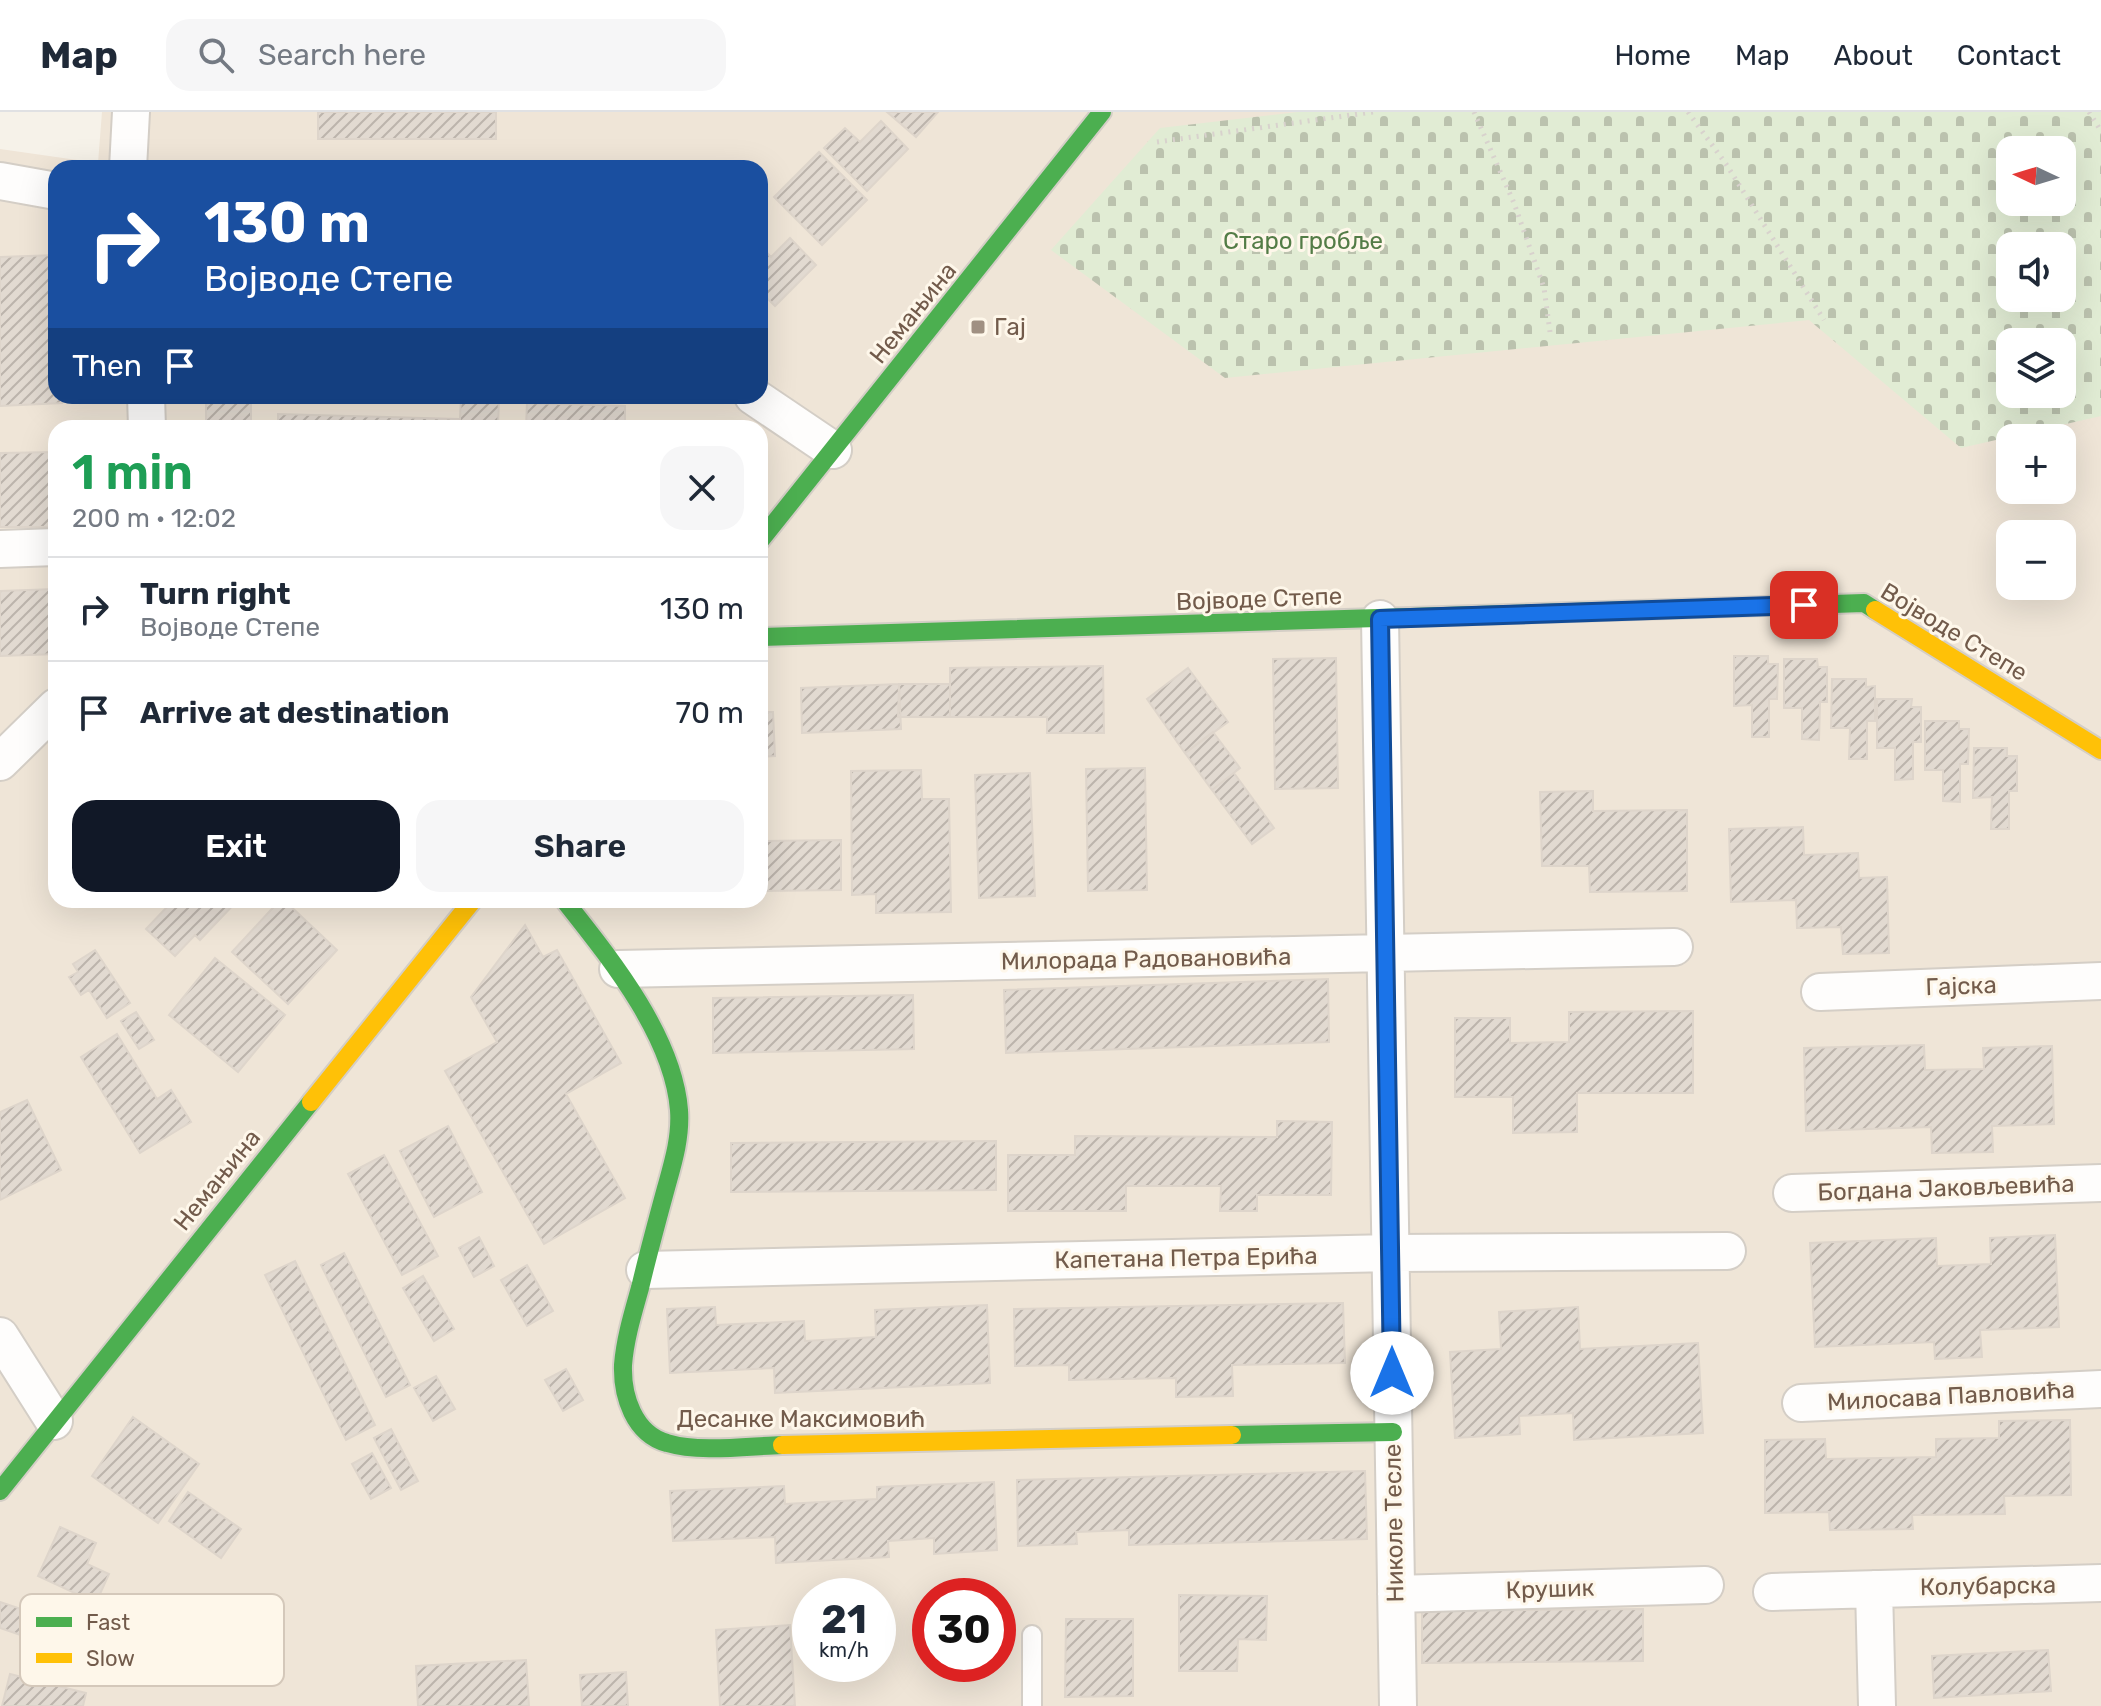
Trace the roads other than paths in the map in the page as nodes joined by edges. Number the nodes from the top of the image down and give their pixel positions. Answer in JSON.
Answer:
{"nodes":[{"id":1,"x":131,"y":112,"type":"edge"},
{"id":2,"x":1102,"y":112,"type":"edge"},
{"id":3,"x":128,"y":160,"type":"edge"},
{"id":4,"x":0,"y":181,"type":"edge"},
{"id":5,"x":48,"y":190,"type":"edge"},
{"id":6,"x":765,"y":404,"type":"edge"},
{"id":7,"x":833,"y":450,"type":"junction"},
{"id":8,"x":768,"y":531,"type":"edge"},
{"id":9,"x":48,"y":547,"type":"edge"},
{"id":10,"x":0,"y":549,"type":"edge"},
{"id":11,"x":1380,"y":619,"type":"junction"},
{"id":12,"x":768,"y":637,"type":"edge"},
{"id":13,"x":48,"y":715,"type":"edge"},
{"id":14,"x":2101,"y":750,"type":"edge"},
{"id":15,"x":0,"y":762,"type":"edge"},
{"id":16,"x":467,"y":908,"type":"edge"},
{"id":17,"x":570,"y":908,"type":"edge"},
{"id":18,"x":1674,"y":947,"type":"dead end"},
{"id":19,"x":1385,"y":954,"type":"junction"},
{"id":20,"x":618,"y":969,"type":"junction"},
{"id":21,"x":2101,"y":981,"type":"edge"},
{"id":22,"x":1820,"y":992,"type":"dead end"},
{"id":23,"x":2101,"y":1183,"type":"edge"},
{"id":24,"x":1792,"y":1193,"type":"dead end"},
{"id":25,"x":1727,"y":1251,"type":"dead end"},
{"id":26,"x":1392,"y":1253,"type":"junction"},
{"id":27,"x":645,"y":1270,"type":"junction"},
{"id":28,"x":0,"y":1336,"type":"edge"},
{"id":29,"x":2101,"y":1389,"type":"edge"},
{"id":30,"x":1801,"y":1403,"type":"dead end"},
{"id":31,"x":54,"y":1421,"type":"junction"},
{"id":32,"x":1393,"y":1432,"type":"junction"},
{"id":33,"x":0,"y":1491,"type":"edge"},
{"id":34,"x":2101,"y":1583,"type":"edge"},
{"id":35,"x":1705,"y":1585,"type":"dead end"},
{"id":36,"x":1874,"y":1589,"type":"junction"},
{"id":37,"x":1772,"y":1592,"type":"dead end"},
{"id":38,"x":1396,"y":1594,"type":"junction"},
{"id":39,"x":1032,"y":1635,"type":"dead end"},
{"id":40,"x":1032,"y":1706,"type":"edge"},
{"id":41,"x":1398,"y":1706,"type":"edge"},
{"id":42,"x":1877,"y":1706,"type":"edge"}],
"edges":[{"from":1,"to":3,"type":"street"},
{"from":2,"to":7,"type":"street","name":"Немањина"},
{"from":4,"to":5,"type":"street"},
{"from":6,"to":7,"type":"street"},
{"from":7,"to":8,"type":"street","name":"Немањина"},
{"from":9,"to":10,"type":"street"},
{"from":11,"to":12,"type":"street","name":"Војводе Степе"},
{"from":11,"to":14,"type":"street","name":"Војводе Степе"},
{"from":11,"to":19,"type":"street","name":"Николе Тесле"},
{"from":13,"to":15,"type":"street"},
{"from":16,"to":31,"type":"street","name":"Немањина"},
{"from":17,"to":20,"type":"street","name":"Десанке Максимовић"},
{"from":18,"to":19,"type":"street","name":"Милорада Радовановића"},
{"from":19,"to":20,"type":"street","name":"Милорада Радовановића"},
{"from":19,"to":26,"type":"street","name":"Николе Тесле"},
{"from":20,"to":27,"type":"street","name":"Десанке Максимовић"},
{"from":21,"to":22,"type":"street","name":"Гајска"},
{"from":23,"to":24,"type":"street","name":"Богдана Јаковљевића"},
{"from":25,"to":26,"type":"street","name":"Капетана Петра Ерића"},
{"from":26,"to":27,"type":"street","name":"Капетана Петра Ерића"},
{"from":26,"to":32,"type":"street","name":"Николе Тесле"},
{"from":27,"to":32,"type":"street","name":"Десанке Максимовић"},
{"from":28,"to":31,"type":"street"},
{"from":29,"to":30,"type":"street","name":"Милосава Павловића"},
{"from":31,"to":33,"type":"street","name":"Немањина"},
{"from":32,"to":38,"type":"street","name":"Николе Тесле"},
{"from":34,"to":36,"type":"street","name":"Колубарска"},
{"from":35,"to":38,"type":"street","name":"Крушик"},
{"from":36,"to":37,"type":"street","name":"Колубарска"},
{"from":36,"to":42,"type":"street"},
{"from":38,"to":41,"type":"street","name":"Николе Тесле"},
{"from":39,"to":40,"type":"lane"}]}
